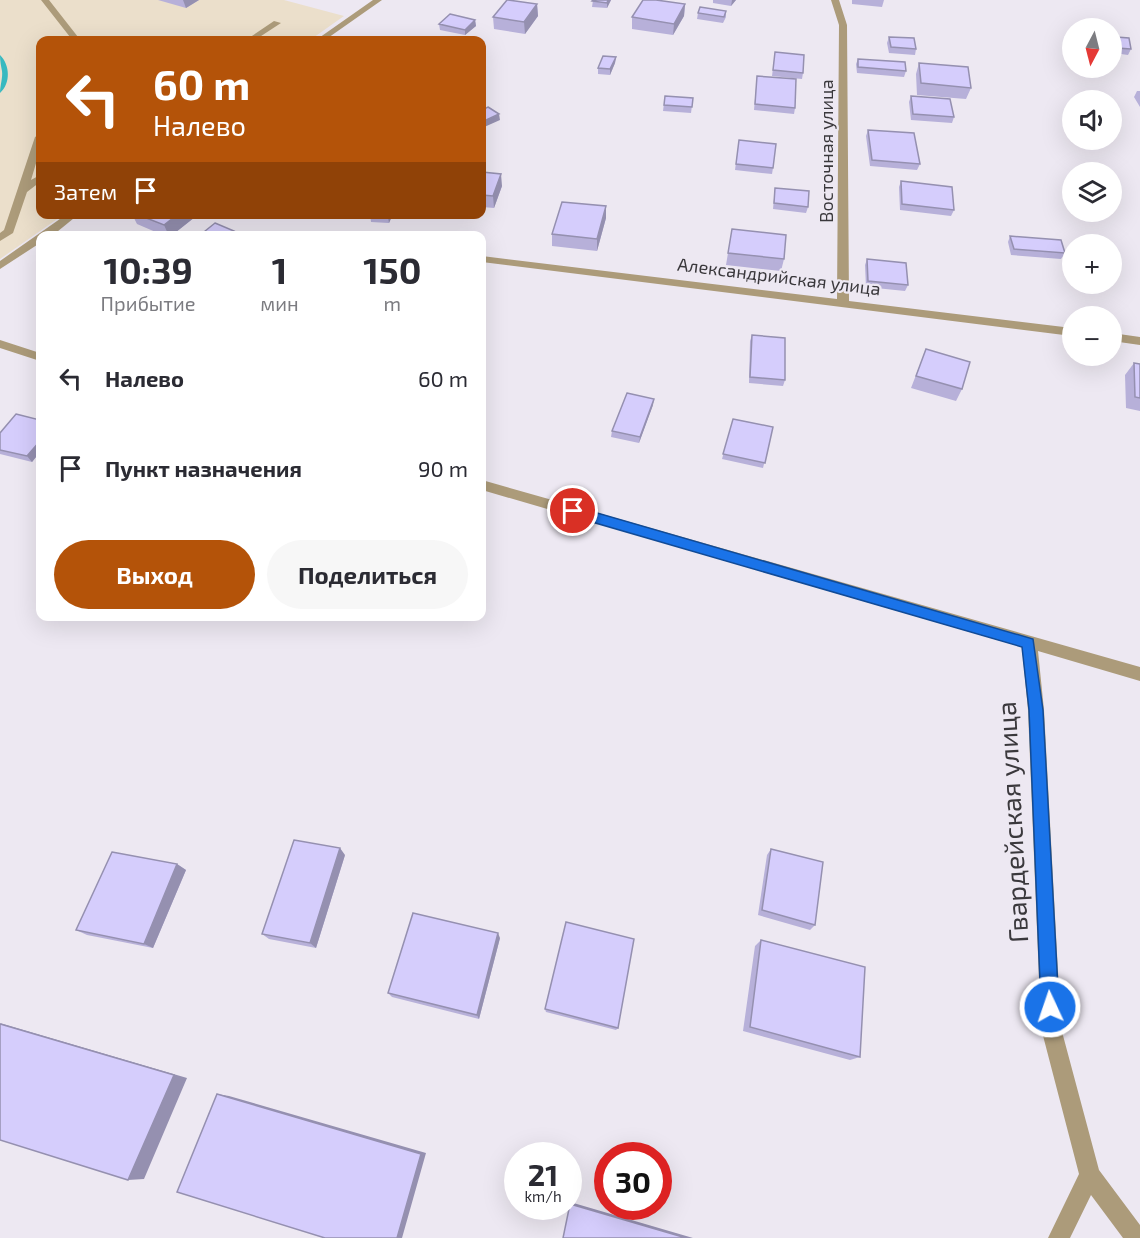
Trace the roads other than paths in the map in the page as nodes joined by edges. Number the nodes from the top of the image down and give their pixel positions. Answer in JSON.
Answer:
{"nodes":[{"id":1,"x":45,"y":0,"type":"edge"},
{"id":2,"x":378,"y":0,"type":"edge"},
{"id":3,"x":836,"y":0,"type":"edge"},
{"id":4,"x":277,"y":23,"type":"dead end"},
{"id":5,"x":74,"y":36,"type":"edge"},
{"id":6,"x":256,"y":36,"type":"edge"},
{"id":7,"x":326,"y":36,"type":"edge"},
{"id":8,"x":36,"y":149,"type":"edge"},
{"id":9,"x":36,"y":181,"type":"edge"},
{"id":10,"x":23,"y":190,"type":"junction"},
{"id":11,"x":67,"y":219,"type":"edge"},
{"id":12,"x":50,"y":231,"type":"edge"},
{"id":13,"x":0,"y":237,"type":"edge"},
{"id":14,"x":36,"y":241,"type":"edge"},
{"id":15,"x":486,"y":259,"type":"edge"},
{"id":16,"x":0,"y":266,"type":"edge"},
{"id":17,"x":843,"y":302,"type":"junction"},
{"id":18,"x":1062,"y":331,"type":"edge"},
{"id":19,"x":1122,"y":338,"type":"edge"},
{"id":20,"x":1140,"y":341,"type":"edge"},
{"id":21,"x":0,"y":344,"type":"edge"},
{"id":22,"x":36,"y":356,"type":"edge"},
{"id":23,"x":486,"y":486,"type":"edge"},
{"id":24,"x":1029,"y":643,"type":"junction"},
{"id":25,"x":1140,"y":674,"type":"edge"},
{"id":26,"x":1090,"y":1175,"type":"junction"},
{"id":27,"x":1059,"y":1238,"type":"edge"},
{"id":28,"x":1136,"y":1238,"type":"edge"}],
"edges":[{"from":1,"to":5,"type":"street"},
{"from":2,"to":7,"type":"street"},
{"from":3,"to":17,"type":"street","name":"Восточная улица"},
{"from":4,"to":6,"type":"street"},
{"from":8,"to":10,"type":"street"},
{"from":9,"to":10,"type":"street"},
{"from":10,"to":13,"type":"street"},
{"from":11,"to":12,"type":"street"},
{"from":14,"to":16,"type":"street"},
{"from":15,"to":17,"type":"street","name":"Александрийская улица"},
{"from":17,"to":18,"type":"street","name":"Александрийская улица"},
{"from":19,"to":20,"type":"street"},
{"from":21,"to":22,"type":"street"},
{"from":23,"to":24,"type":"street"},
{"from":24,"to":25,"type":"street"},
{"from":24,"to":26,"type":"street","name":"Гвардейская улица"},
{"from":26,"to":27,"type":"street"},
{"from":26,"to":28,"type":"street"}]}
